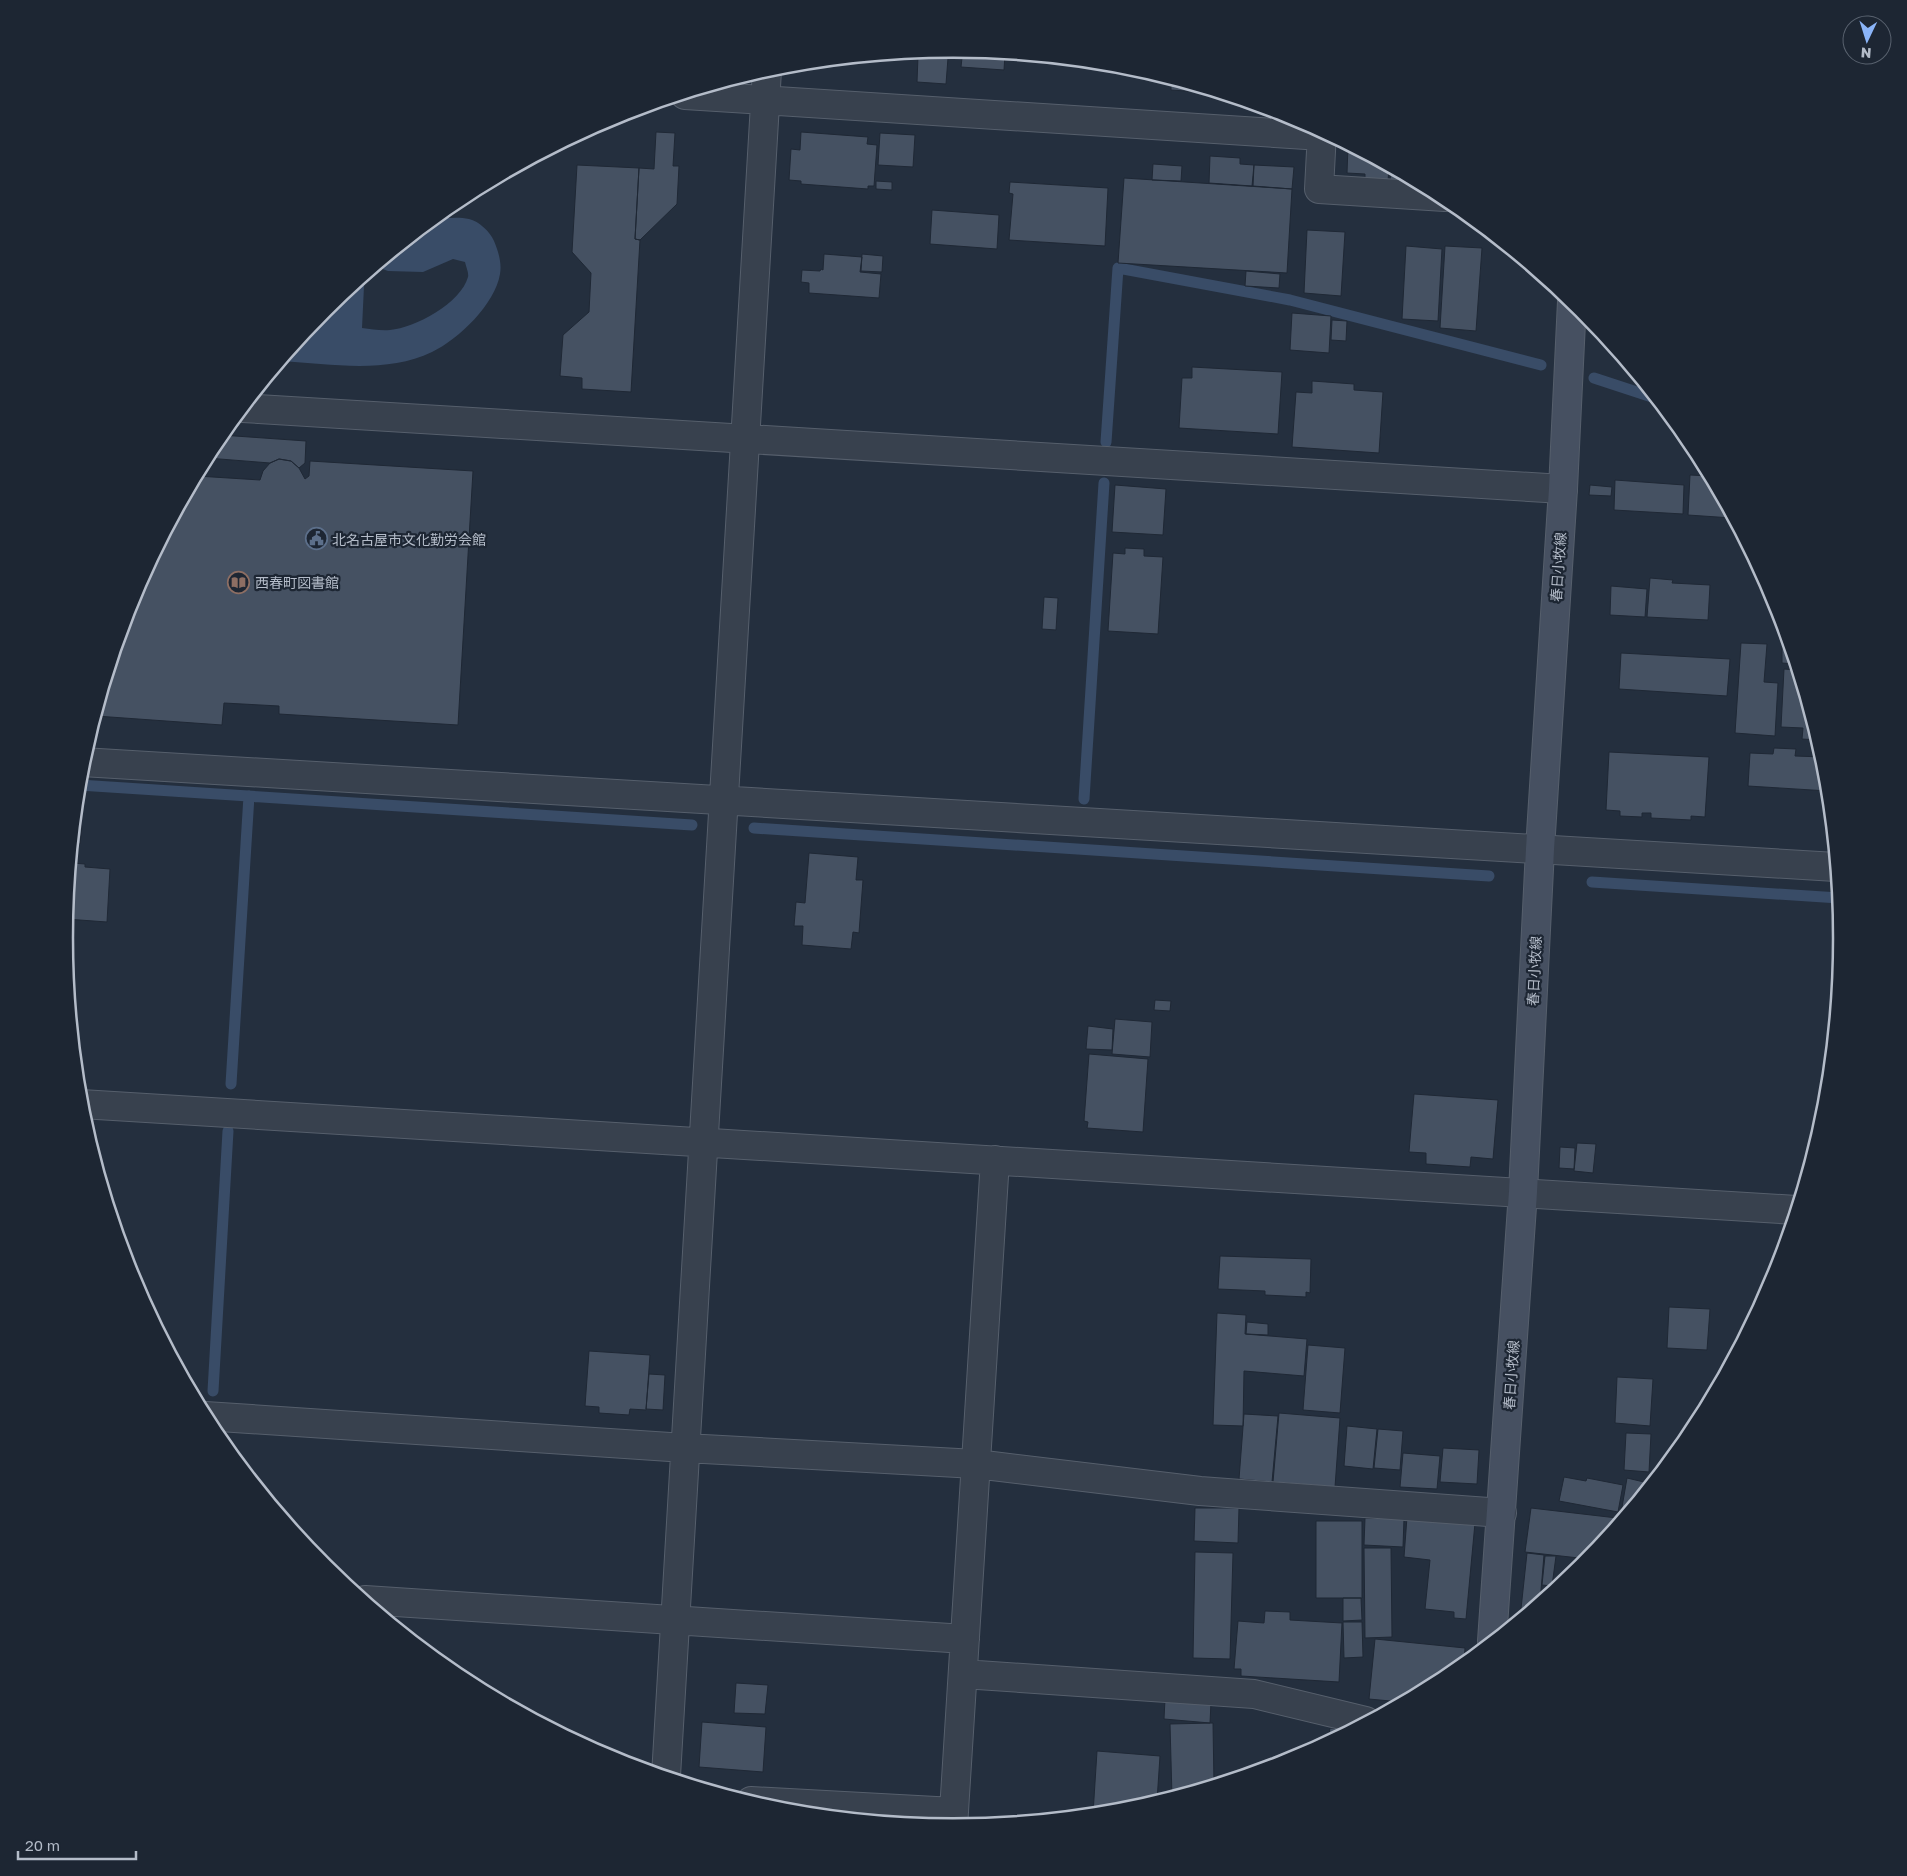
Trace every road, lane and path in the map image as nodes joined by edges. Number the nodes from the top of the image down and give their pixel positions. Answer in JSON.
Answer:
{"nodes":[{"id":1,"x":767,"y":78,"type":"edge"},
{"id":2,"x":699,"y":96,"type":"edge"},
{"id":3,"x":766,"y":100,"type":"junction"},
{"id":4,"x":1309,"y":133,"type":"edge"},
{"id":5,"x":1322,"y":139,"type":"edge"},
{"id":6,"x":1427,"y":196,"type":"edge"},
{"id":7,"x":1572,"y":311,"type":"edge"},
{"id":8,"x":250,"y":408,"type":"edge"},
{"id":9,"x":745,"y":440,"type":"junction"},
{"id":10,"x":1563,"y":489,"type":"junction"},
{"id":11,"x":91,"y":763,"type":"edge"},
{"id":12,"x":724,"y":802,"type":"junction"},
{"id":13,"x":1540,"y":849,"type":"junction"},
{"id":14,"x":1831,"y":868,"type":"edge"},
{"id":15,"x":89,"y":1104,"type":"edge"},
{"id":16,"x":704,"y":1142,"type":"junction"},
{"id":17,"x":995,"y":1160,"type":"junction"},
{"id":18,"x":1523,"y":1192,"type":"junction"},
{"id":19,"x":1791,"y":1210,"type":"edge"},
{"id":20,"x":215,"y":1417,"type":"edge"},
{"id":21,"x":685,"y":1448,"type":"junction"},
{"id":22,"x":976,"y":1464,"type":"junction"},
{"id":23,"x":1502,"y":1513,"type":"junction"},
{"id":24,"x":374,"y":1601,"type":"edge"},
{"id":25,"x":675,"y":1620,"type":"junction"},
{"id":26,"x":1492,"y":1635,"type":"edge"},
{"id":27,"x":965,"y":1639,"type":"junction"},
{"id":28,"x":962,"y":1674,"type":"junction"},
{"id":29,"x":1359,"y":1719,"type":"edge"},
{"id":30,"x":666,"y":1771,"type":"edge"},
{"id":31,"x":812,"y":1807,"type":"edge"},
{"id":32,"x":927,"y":1818,"type":"edge"},
{"id":33,"x":953,"y":1818,"type":"edge"}],
"edges":[{"from":1,"to":3,"type":"street"},
{"from":2,"to":3,"type":"street"},
{"from":3,"to":4,"type":"street"},
{"from":3,"to":9,"type":"street"},
{"from":5,"to":6,"type":"street"},
{"from":7,"to":10,"type":"main road","name":"春日小牧線"},
{"from":8,"to":9,"type":"street"},
{"from":9,"to":10,"type":"street"},
{"from":9,"to":12,"type":"street"},
{"from":10,"to":13,"type":"main road","name":"春日小牧線"},
{"from":11,"to":12,"type":"street"},
{"from":12,"to":13,"type":"street"},
{"from":12,"to":16,"type":"street"},
{"from":13,"to":14,"type":"street"},
{"from":13,"to":18,"type":"main road","name":"春日小牧線"},
{"from":15,"to":16,"type":"street"},
{"from":16,"to":17,"type":"street"},
{"from":16,"to":21,"type":"street"},
{"from":17,"to":18,"type":"street"},
{"from":17,"to":22,"type":"street"},
{"from":18,"to":19,"type":"street"},
{"from":18,"to":23,"type":"main road","name":"春日小牧線"},
{"from":20,"to":21,"type":"street"},
{"from":21,"to":22,"type":"street"},
{"from":21,"to":25,"type":"street"},
{"from":22,"to":23,"type":"street"},
{"from":22,"to":27,"type":"street"},
{"from":23,"to":26,"type":"main road","name":"春日小牧線"},
{"from":24,"to":25,"type":"street"},
{"from":25,"to":27,"type":"street"},
{"from":25,"to":30,"type":"street"},
{"from":27,"to":28,"type":"street"},
{"from":28,"to":29,"type":"street"},
{"from":28,"to":33,"type":"street"},
{"from":31,"to":32,"type":"street"}]}
